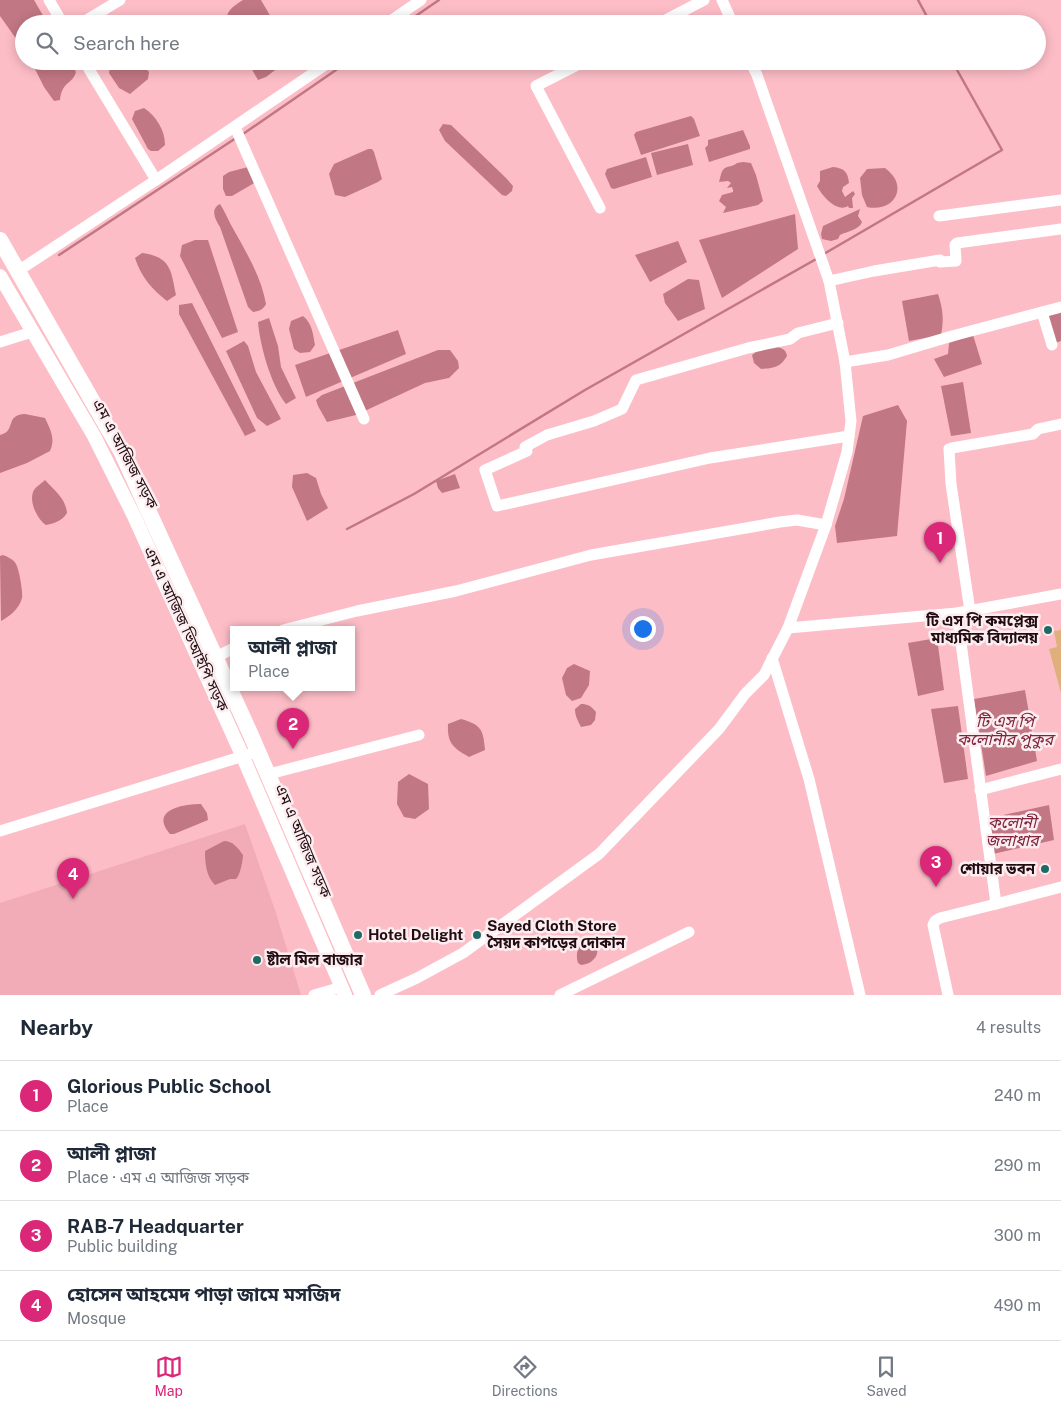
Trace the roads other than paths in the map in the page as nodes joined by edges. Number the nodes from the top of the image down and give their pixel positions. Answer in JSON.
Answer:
{"nodes":[{"id":1,"x":49,"y":0,"type":"edge"},
{"id":2,"x":120,"y":0,"type":"edge"},
{"id":3,"x":704,"y":0,"type":"edge"},
{"id":4,"x":722,"y":0,"type":"edge"},
{"id":5,"x":419,"y":1,"type":"edge"},
{"id":6,"x":58,"y":15,"type":"edge"},
{"id":7,"x":95,"y":15,"type":"edge"},
{"id":8,"x":399,"y":15,"type":"edge"},
{"id":9,"x":675,"y":15,"type":"edge"},
{"id":10,"x":729,"y":15,"type":"edge"},
{"id":11,"x":89,"y":70,"type":"edge"},
{"id":12,"x":318,"y":70,"type":"edge"},
{"id":13,"x":567,"y":70,"type":"edge"},
{"id":14,"x":754,"y":70,"type":"edge"},
{"id":15,"x":235,"y":127,"type":"junction"},
{"id":16,"x":156,"y":180,"type":"junction"},
{"id":17,"x":1061,"y":200,"type":"edge"},
{"id":18,"x":600,"y":208,"type":"dead end"},
{"id":19,"x":938,"y":216,"type":"dead end"},
{"id":20,"x":1061,"y":229,"type":"edge"},
{"id":21,"x":0,"y":232,"type":"edge"},
{"id":22,"x":0,"y":240,"type":"edge"},
{"id":23,"x":0,"y":261,"type":"edge"},
{"id":24,"x":21,"y":269,"type":"junction"},
{"id":25,"x":0,"y":276,"type":"edge"},
{"id":26,"x":829,"y":280,"type":"junction"},
{"id":27,"x":1061,"y":307,"type":"edge"},
{"id":28,"x":1042,"y":312,"type":"junction"},
{"id":29,"x":838,"y":323,"type":"junction"},
{"id":30,"x":32,"y":332,"type":"junction"},
{"id":31,"x":0,"y":342,"type":"edge"},
{"id":32,"x":1052,"y":345,"type":"dead end"},
{"id":33,"x":846,"y":362,"type":"junction"},
{"id":34,"x":364,"y":420,"type":"dead end"},
{"id":35,"x":1061,"y":424,"type":"edge"},
{"id":36,"x":849,"y":436,"type":"junction"},
{"id":37,"x":826,"y":525,"type":"junction"},
{"id":38,"x":1061,"y":594,"type":"edge"},
{"id":39,"x":970,"y":611,"type":"junction"},
{"id":40,"x":957,"y":613,"type":"junction"},
{"id":41,"x":299,"y":626,"type":"edge"},
{"id":42,"x":788,"y":628,"type":"junction"},
{"id":43,"x":230,"y":650,"type":"edge"},
{"id":44,"x":220,"y":655,"type":"junction"},
{"id":45,"x":772,"y":658,"type":"junction"},
{"id":46,"x":230,"y":676,"type":"edge"},
{"id":47,"x":230,"y":689,"type":"edge"},
{"id":48,"x":231,"y":691,"type":"edge"},
{"id":49,"x":237,"y":691,"type":"edge"},
{"id":50,"x":418,"y":735,"type":"dead end"},
{"id":51,"x":263,"y":750,"type":"junction"},
{"id":52,"x":244,"y":757,"type":"junction"},
{"id":53,"x":1061,"y":769,"type":"edge"},
{"id":54,"x":273,"y":773,"type":"junction"},
{"id":55,"x":980,"y":790,"type":"junction"},
{"id":56,"x":0,"y":831,"type":"edge"},
{"id":57,"x":1061,"y":887,"type":"edge"},
{"id":58,"x":996,"y":904,"type":"junction"},
{"id":59,"x":690,"y":932,"type":"dead end"},
{"id":60,"x":347,"y":992,"type":"edge"},
{"id":61,"x":314,"y":995,"type":"edge"},
{"id":62,"x":363,"y":995,"type":"edge"},
{"id":63,"x":369,"y":995,"type":"edge"},
{"id":64,"x":380,"y":995,"type":"edge"},
{"id":65,"x":560,"y":995,"type":"edge"},
{"id":66,"x":860,"y":995,"type":"edge"},
{"id":67,"x":948,"y":995,"type":"edge"}],
"edges":[{"from":1,"to":6,"type":"street"},
{"from":2,"to":7,"type":"street"},
{"from":3,"to":9,"type":"street"},
{"from":4,"to":10,"type":"street"},
{"from":5,"to":8,"type":"street"},
{"from":11,"to":16,"type":"street"},
{"from":12,"to":15,"type":"street"},
{"from":13,"to":18,"type":"street"},
{"from":14,"to":26,"type":"street"},
{"from":15,"to":16,"type":"street"},
{"from":15,"to":34,"type":"street"},
{"from":16,"to":24,"type":"street"},
{"from":17,"to":19,"type":"street"},
{"from":20,"to":26,"type":"street"},
{"from":21,"to":24,"type":"main road","name":"এম এ আজিজ সড়ক"},
{"from":22,"to":47,"type":"highway"},
{"from":23,"to":60,"type":"highway"},
{"from":24,"to":44,"type":"main road","name":"এম এ আজিজ সড়ক"},
{"from":25,"to":30,"type":"main road","name":"এম এ আজিজ ভিআইপি সড়ক"},
{"from":26,"to":29,"type":"street"},
{"from":27,"to":28,"type":"street"},
{"from":28,"to":32,"type":"street"},
{"from":28,"to":33,"type":"street"},
{"from":29,"to":33,"type":"street"},
{"from":29,"to":36,"type":"street"},
{"from":30,"to":31,"type":"street"},
{"from":30,"to":52,"type":"main road","name":"এম এ আজিজ ভিআইপি সড়ক"},
{"from":33,"to":36,"type":"street"},
{"from":35,"to":39,"type":"street"},
{"from":36,"to":37,"type":"street"},
{"from":37,"to":41,"type":"street"},
{"from":37,"to":42,"type":"street"},
{"from":38,"to":39,"type":"street"},
{"from":39,"to":40,"type":"street"},
{"from":40,"to":42,"type":"street"},
{"from":40,"to":55,"type":"street"},
{"from":42,"to":45,"type":"street"},
{"from":43,"to":44,"type":"street"},
{"from":44,"to":46,"type":"main road","name":"এম এ আজিজ সড়ক"},
{"from":45,"to":64,"type":"street"},
{"from":45,"to":66,"type":"street"},
{"from":48,"to":62,"type":"highway"},
{"from":49,"to":51,"type":"main road","name":"এম এ আজিজ সড়ক"},
{"from":50,"to":54,"type":"street"},
{"from":51,"to":52,"type":"street"},
{"from":51,"to":54,"type":"main road","name":"এম এ আজিজ সড়ক"},
{"from":52,"to":56,"type":"street"},
{"from":52,"to":60,"type":"main road","name":"এম এ আজিজ ভিআইপি সড়ক"},
{"from":53,"to":55,"type":"street"},
{"from":54,"to":63,"type":"main road","name":"এম এ আজিজ সড়ক"},
{"from":55,"to":58,"type":"street"},
{"from":57,"to":58,"type":"street"},
{"from":58,"to":67,"type":"street"},
{"from":59,"to":65,"type":"street"},
{"from":60,"to":61,"type":"street"}]}
